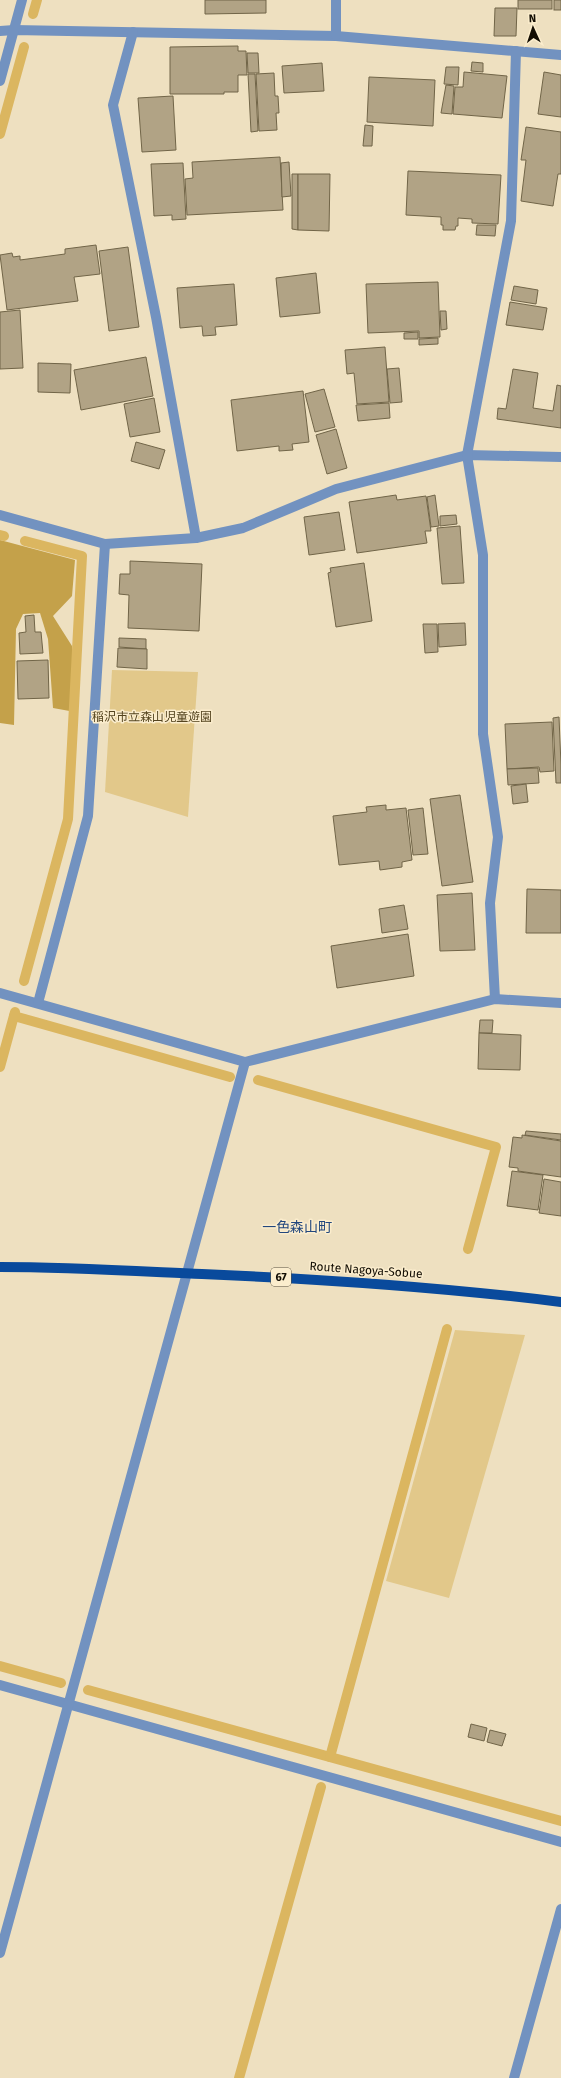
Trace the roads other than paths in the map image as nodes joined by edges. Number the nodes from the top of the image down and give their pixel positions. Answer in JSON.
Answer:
{"nodes":[{"id":1,"x":22,"y":0,"type":"edge"},
{"id":2,"x":336,"y":0,"type":"edge"},
{"id":3,"x":14,"y":30,"type":"junction"},
{"id":4,"x":0,"y":31,"type":"edge"},
{"id":5,"x":133,"y":32,"type":"junction"},
{"id":6,"x":336,"y":36,"type":"junction"},
{"id":7,"x":516,"y":51,"type":"junction"},
{"id":8,"x":561,"y":55,"type":"edge"},
{"id":9,"x":0,"y":81,"type":"edge"},
{"id":10,"x":467,"y":455,"type":"junction"},
{"id":11,"x":561,"y":457,"type":"edge"},
{"id":12,"x":0,"y":515,"type":"edge"},
{"id":13,"x":196,"y":538,"type":"junction"},
{"id":14,"x":105,"y":544,"type":"junction"},
{"id":15,"x":0,"y":993,"type":"edge"},
{"id":16,"x":495,"y":998,"type":"junction"},
{"id":17,"x":38,"y":1003,"type":"junction"},
{"id":18,"x":561,"y":1003,"type":"edge"},
{"id":19,"x":245,"y":1062,"type":"junction"},
{"id":20,"x":0,"y":1267,"type":"edge"},
{"id":21,"x":187,"y":1273,"type":"junction"},
{"id":22,"x":561,"y":1302,"type":"edge"},
{"id":23,"x":0,"y":1685,"type":"edge"},
{"id":24,"x":69,"y":1704,"type":"junction"},
{"id":25,"x":561,"y":1842,"type":"edge"},
{"id":26,"x":561,"y":1909,"type":"edge"},
{"id":27,"x":0,"y":1953,"type":"edge"},
{"id":28,"x":514,"y":2078,"type":"edge"}],
"edges":[{"from":1,"to":3,"type":"street"},
{"from":2,"to":6,"type":"street"},
{"from":3,"to":4,"type":"street"},
{"from":3,"to":5,"type":"street"},
{"from":3,"to":9,"type":"street"},
{"from":5,"to":6,"type":"street"},
{"from":5,"to":13,"type":"street"},
{"from":6,"to":7,"type":"street"},
{"from":7,"to":8,"type":"street"},
{"from":7,"to":10,"type":"street"},
{"from":10,"to":11,"type":"street"},
{"from":10,"to":13,"type":"street"},
{"from":10,"to":16,"type":"street"},
{"from":12,"to":14,"type":"street"},
{"from":13,"to":14,"type":"street"},
{"from":14,"to":17,"type":"street"},
{"from":15,"to":17,"type":"street"},
{"from":16,"to":18,"type":"street"},
{"from":16,"to":19,"type":"street"},
{"from":17,"to":19,"type":"street"},
{"from":19,"to":21,"type":"street"},
{"from":20,"to":21,"type":"main road","name":"Route Nagoya-Sobue","number":"67"},
{"from":21,"to":22,"type":"main road","name":"Route Nagoya-Sobue","number":"67"},
{"from":21,"to":24,"type":"street"},
{"from":23,"to":24,"type":"street"},
{"from":24,"to":25,"type":"street"},
{"from":24,"to":27,"type":"street"},
{"from":26,"to":28,"type":"street"}]}
